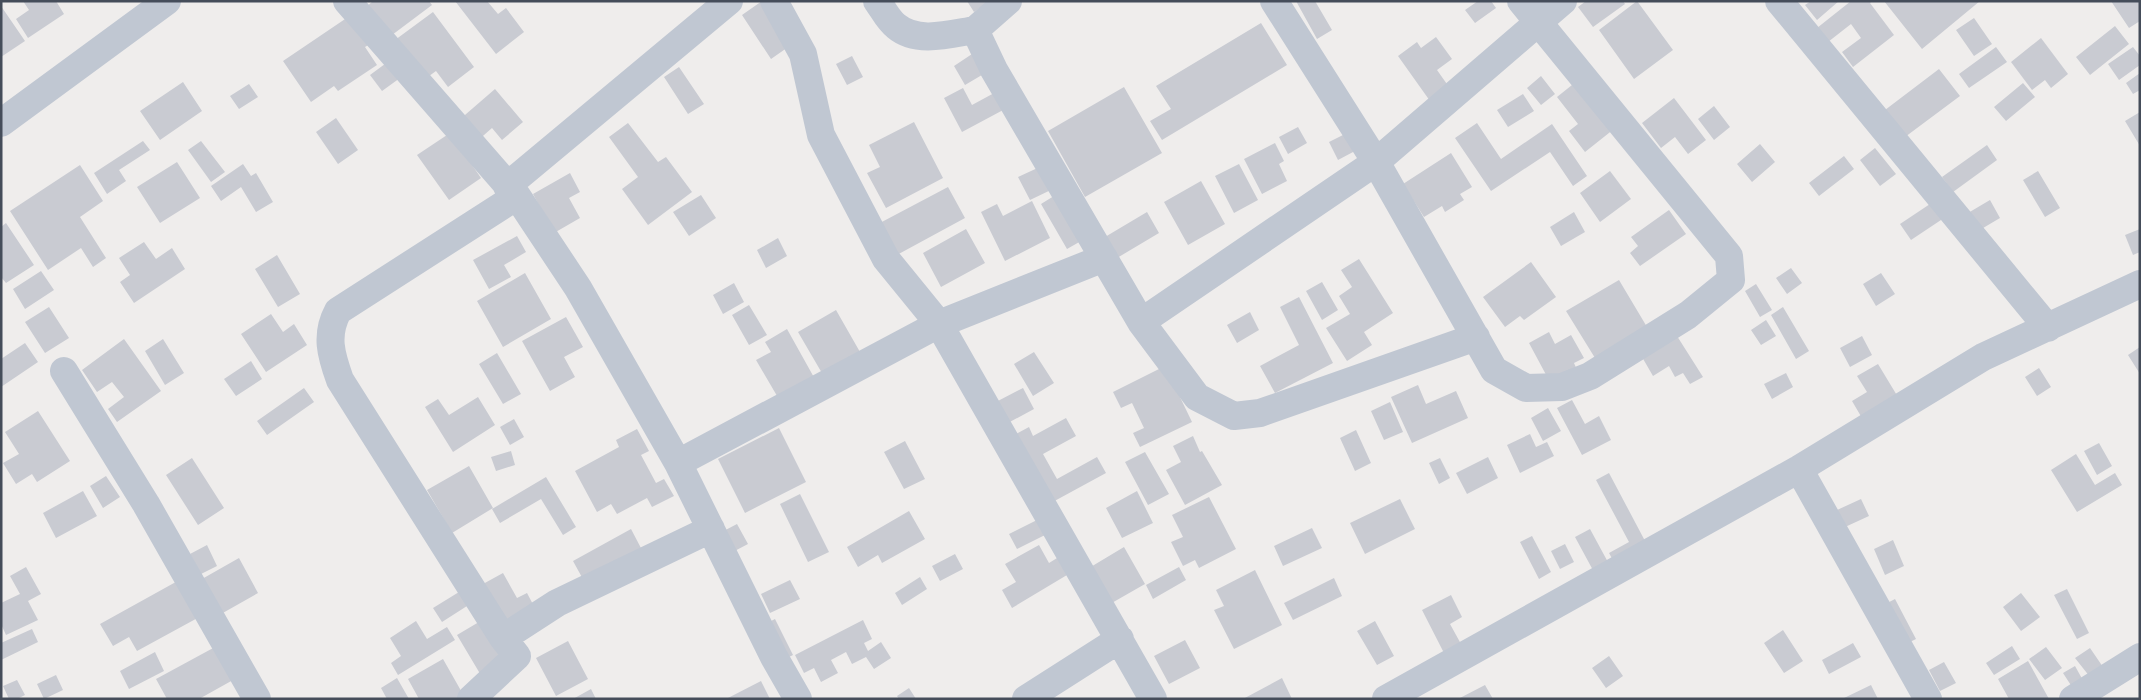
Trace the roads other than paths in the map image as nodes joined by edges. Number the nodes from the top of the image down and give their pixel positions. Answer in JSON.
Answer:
{"nodes":[{"id":1,"x":167,"y":1,"type":"edge"},
{"id":2,"x":347,"y":1,"type":"edge"},
{"id":3,"x":728,"y":1,"type":"edge"},
{"id":4,"x":774,"y":1,"type":"edge"},
{"id":5,"x":877,"y":1,"type":"edge"},
{"id":6,"x":1008,"y":1,"type":"edge"},
{"id":7,"x":1274,"y":1,"type":"edge"},
{"id":8,"x":1563,"y":1,"type":"edge"},
{"id":9,"x":1779,"y":1,"type":"edge"},
{"id":10,"x":1530,"y":11,"type":"edge"},
{"id":11,"x":975,"y":30,"type":"junction"},
{"id":12,"x":1,"y":124,"type":"edge"},
{"id":13,"x":1376,"y":162,"type":"junction"},
{"id":14,"x":512,"y":191,"type":"junction"},
{"id":15,"x":1104,"y":258,"type":"junction"},
{"id":16,"x":2140,"y":284,"type":"edge"},
{"id":17,"x":1141,"y":322,"type":"junction"},
{"id":18,"x":939,"y":324,"type":"junction"},
{"id":19,"x":2048,"y":328,"type":"junction"},
{"id":20,"x":1476,"y":337,"type":"junction"},
{"id":21,"x":64,"y":371,"type":"dead end"},
{"id":22,"x":678,"y":463,"type":"junction"},
{"id":23,"x":1799,"y":469,"type":"junction"},
{"id":24,"x":711,"y":529,"type":"junction"},
{"id":25,"x":503,"y":638,"type":"junction"},
{"id":26,"x":1120,"y":640,"type":"junction"},
{"id":27,"x":2140,"y":657,"type":"edge"},
{"id":28,"x":257,"y":699,"type":"edge"},
{"id":29,"x":471,"y":699,"type":"edge"},
{"id":30,"x":798,"y":699,"type":"edge"},
{"id":31,"x":1026,"y":699,"type":"edge"},
{"id":32,"x":1153,"y":699,"type":"edge"},
{"id":33,"x":1386,"y":699,"type":"edge"},
{"id":34,"x":1928,"y":699,"type":"edge"},
{"id":35,"x":2073,"y":699,"type":"edge"}],
"edges":[{"from":1,"to":12,"type":"street"},
{"from":2,"to":14,"type":"street"},
{"from":3,"to":14,"type":"street"},
{"from":4,"to":18,"type":"street"},
{"from":5,"to":11,"type":"street"},
{"from":6,"to":11,"type":"street"},
{"from":7,"to":13,"type":"street"},
{"from":8,"to":10,"type":"street"},
{"from":9,"to":19,"type":"street"},
{"from":10,"to":13,"type":"street"},
{"from":10,"to":20,"type":"street"},
{"from":11,"to":15,"type":"street"},
{"from":13,"to":17,"type":"street"},
{"from":13,"to":20,"type":"street"},
{"from":14,"to":22,"type":"street"},
{"from":14,"to":25,"type":"street"},
{"from":15,"to":17,"type":"street"},
{"from":15,"to":18,"type":"street"},
{"from":16,"to":19,"type":"street"},
{"from":17,"to":20,"type":"street"},
{"from":18,"to":22,"type":"street"},
{"from":18,"to":26,"type":"street"},
{"from":19,"to":23,"type":"street"},
{"from":21,"to":28,"type":"street"},
{"from":22,"to":24,"type":"street"},
{"from":23,"to":33,"type":"street"},
{"from":23,"to":34,"type":"street"},
{"from":24,"to":25,"type":"street"},
{"from":24,"to":30,"type":"street"},
{"from":25,"to":29,"type":"street"},
{"from":26,"to":31,"type":"street"},
{"from":26,"to":32,"type":"street"},
{"from":27,"to":35,"type":"street"}]}
